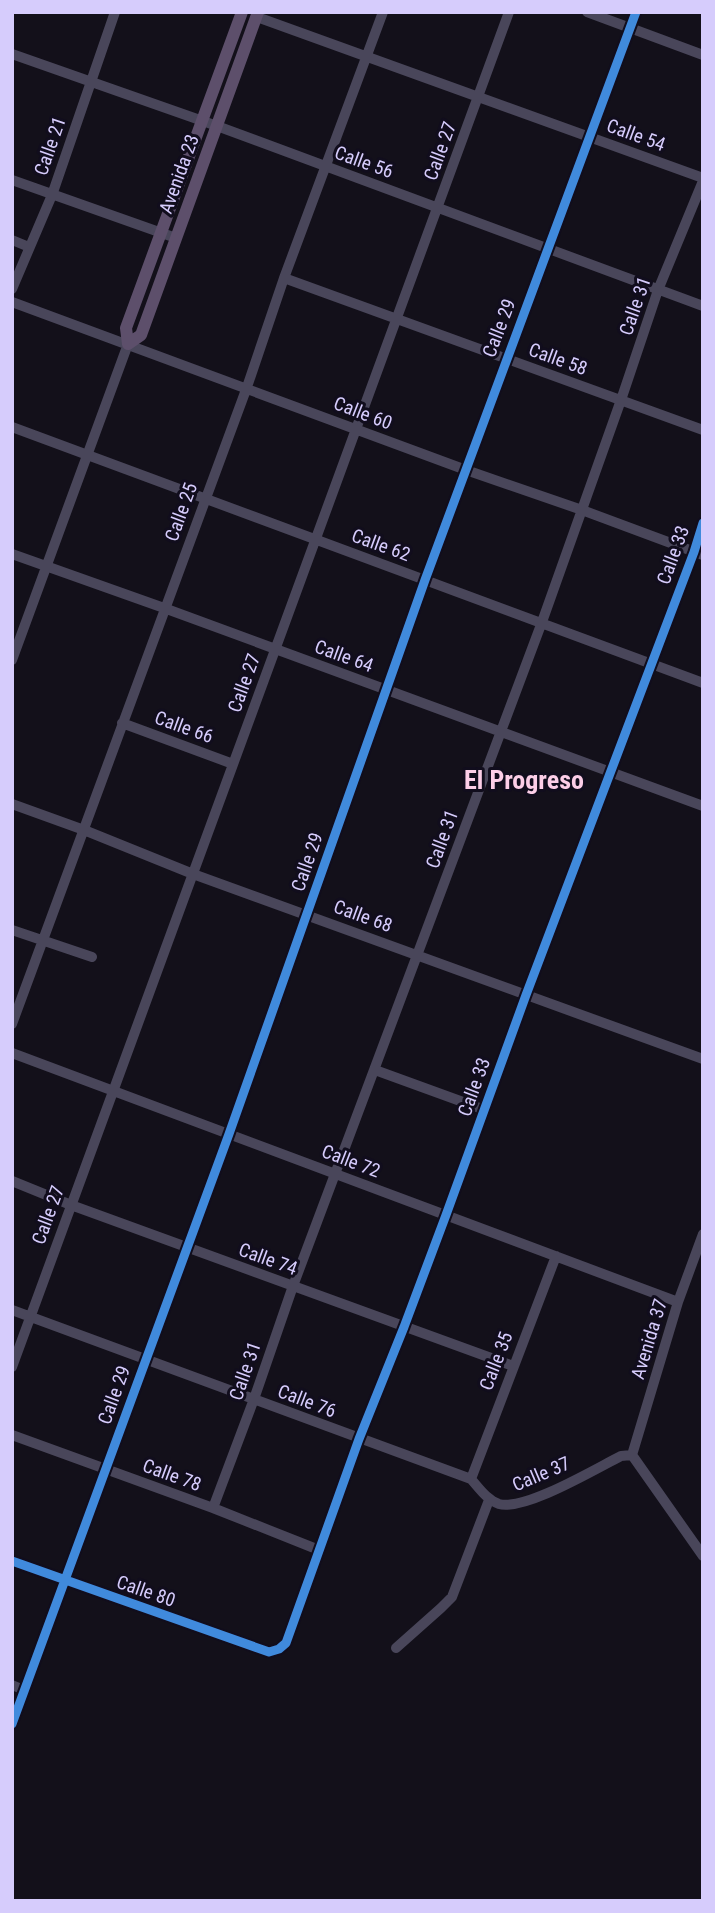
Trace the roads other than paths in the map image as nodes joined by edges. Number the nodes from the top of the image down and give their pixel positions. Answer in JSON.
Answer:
{"nodes":[{"id":1,"x":115,"y":12,"type":"edge"},
{"id":2,"x":383,"y":12,"type":"edge"},
{"id":3,"x":509,"y":12,"type":"edge"},
{"id":4,"x":587,"y":12,"type":"edge"},
{"id":5,"x":636,"y":12,"type":"edge"},
{"id":6,"x":250,"y":13,"type":"edge"},
{"id":7,"x":629,"y":28,"type":"junction"},
{"id":8,"x":12,"y":54,"type":"edge"},
{"id":9,"x":703,"y":55,"type":"edge"},
{"id":10,"x":367,"y":56,"type":"junction"},
{"id":11,"x":91,"y":83,"type":"junction"},
{"id":12,"x":478,"y":96,"type":"junction"},
{"id":13,"x":202,"y":121,"type":"junction"},
{"id":14,"x":217,"y":126,"type":"junction"},
{"id":15,"x":590,"y":136,"type":"junction"},
{"id":16,"x":326,"y":166,"type":"junction"},
{"id":17,"x":12,"y":180,"type":"edge"},
{"id":18,"x":703,"y":180,"type":"edge"},
{"id":19,"x":52,"y":195,"type":"junction"},
{"id":20,"x":438,"y":208,"type":"junction"},
{"id":21,"x":161,"y":233,"type":"junction"},
{"id":22,"x":176,"y":238,"type":"junction"},
{"id":23,"x":12,"y":240,"type":"edge"},
{"id":24,"x":29,"y":247,"type":"junction"},
{"id":25,"x":549,"y":248,"type":"junction"},
{"id":26,"x":284,"y":278,"type":"junction"},
{"id":27,"x":12,"y":289,"type":"edge"},
{"id":28,"x":659,"y":290,"type":"junction"},
{"id":29,"x":12,"y":302,"type":"edge"},
{"id":30,"x":703,"y":306,"type":"edge"},
{"id":31,"x":396,"y":318,"type":"junction"},
{"id":32,"x":128,"y":344,"type":"junction"},
{"id":33,"x":506,"y":359,"type":"junction"},
{"id":34,"x":247,"y":387,"type":"junction"},
{"id":35,"x":621,"y":400,"type":"junction"},
{"id":36,"x":12,"y":427,"type":"edge"},
{"id":37,"x":356,"y":429,"type":"junction"},
{"id":38,"x":703,"y":430,"type":"edge"},
{"id":39,"x":87,"y":454,"type":"junction"},
{"id":40,"x":466,"y":470,"type":"junction"},
{"id":41,"x":205,"y":498,"type":"junction"},
{"id":42,"x":582,"y":510,"type":"junction"},
{"id":43,"x":703,"y":523,"type":"edge"},
{"id":44,"x":316,"y":540,"type":"junction"},
{"id":45,"x":698,"y":553,"type":"edge"},
{"id":46,"x":12,"y":554,"type":"edge"},
{"id":47,"x":46,"y":566,"type":"junction"},
{"id":48,"x":425,"y":580,"type":"junction"},
{"id":49,"x":164,"y":608,"type":"junction"},
{"id":50,"x":541,"y":622,"type":"junction"},
{"id":51,"x":276,"y":649,"type":"junction"},
{"id":52,"x":12,"y":660,"type":"edge"},
{"id":53,"x":651,"y":664,"type":"junction"},
{"id":54,"x":703,"y":683,"type":"edge"},
{"id":55,"x":387,"y":690,"type":"junction"},
{"id":56,"x":122,"y":723,"type":"junction"},
{"id":57,"x":500,"y":732,"type":"junction"},
{"id":58,"x":233,"y":764,"type":"junction"},
{"id":59,"x":610,"y":772,"type":"junction"},
{"id":60,"x":12,"y":804,"type":"edge"},
{"id":61,"x":703,"y":806,"type":"edge"},
{"id":62,"x":84,"y":830,"type":"junction"},
{"id":63,"x":192,"y":874,"type":"junction"},
{"id":64,"x":307,"y":914,"type":"junction"},
{"id":65,"x":12,"y":930,"type":"edge"},
{"id":66,"x":43,"y":941,"type":"junction"},
{"id":67,"x":417,"y":955,"type":"junction"},
{"id":68,"x":92,"y":957,"type":"dead end"},
{"id":69,"x":526,"y":995,"type":"junction"},
{"id":70,"x":12,"y":1024,"type":"edge"},
{"id":71,"x":12,"y":1053,"type":"edge"},
{"id":72,"x":703,"y":1059,"type":"edge"},
{"id":73,"x":374,"y":1070,"type":"junction"},
{"id":74,"x":113,"y":1091,"type":"junction"},
{"id":75,"x":485,"y":1110,"type":"junction"},
{"id":76,"x":229,"y":1134,"type":"junction"},
{"id":77,"x":335,"y":1174,"type":"junction"},
{"id":78,"x":12,"y":1181,"type":"edge"},
{"id":79,"x":71,"y":1205,"type":"junction"},
{"id":80,"x":446,"y":1215,"type":"junction"},
{"id":81,"x":703,"y":1234,"type":"edge"},
{"id":82,"x":187,"y":1247,"type":"junction"},
{"id":83,"x":556,"y":1256,"type":"junction"},
{"id":84,"x":293,"y":1286,"type":"junction"},
{"id":85,"x":678,"y":1302,"type":"junction"},
{"id":86,"x":12,"y":1310,"type":"edge"},
{"id":87,"x":30,"y":1317,"type":"junction"},
{"id":88,"x":404,"y":1327,"type":"junction"},
{"id":89,"x":145,"y":1360,"type":"junction"},
{"id":90,"x":513,"y":1366,"type":"junction"},
{"id":91,"x":12,"y":1367,"type":"edge"},
{"id":92,"x":254,"y":1399,"type":"junction"},
{"id":93,"x":12,"y":1435,"type":"edge"},
{"id":94,"x":359,"y":1439,"type":"junction"},
{"id":95,"x":632,"y":1455,"type":"junction"},
{"id":96,"x":106,"y":1470,"type":"junction"},
{"id":97,"x":471,"y":1479,"type":"junction"},
{"id":98,"x":489,"y":1500,"type":"junction"},
{"id":99,"x":213,"y":1508,"type":"junction"},
{"id":100,"x":319,"y":1550,"type":"junction"},
{"id":101,"x":703,"y":1556,"type":"edge"},
{"id":102,"x":12,"y":1561,"type":"edge"},
{"id":103,"x":65,"y":1580,"type":"junction"},
{"id":104,"x":396,"y":1648,"type":"dead end"},
{"id":105,"x":269,"y":1653,"type":"joint"},
{"id":106,"x":12,"y":1685,"type":"edge"},
{"id":107,"x":24,"y":1689,"type":"junction"},
{"id":108,"x":12,"y":1724,"type":"edge"}],
"edges":[{"from":1,"to":11,"type":"street","name":"Calle 21"},
{"from":2,"to":10,"type":"street","name":"Calle 25"},
{"from":3,"to":12,"type":"street","name":"Calle 27"},
{"from":4,"to":7,"type":"street"},
{"from":5,"to":7,"type":"street","name":"Calle 29"},
{"from":6,"to":10,"type":"street","name":"Calle 54"},
{"from":6,"to":13,"type":"main road","name":"Avenida 23"},
{"from":6,"to":14,"type":"main road","name":"Avenida 23"},
{"from":7,"to":9,"type":"street"},
{"from":7,"to":15,"type":"street","name":"Calle 29"},
{"from":8,"to":11,"type":"street","name":"Calle 56"},
{"from":10,"to":12,"type":"street","name":"Calle 54"},
{"from":10,"to":16,"type":"street","name":"Calle 25"},
{"from":11,"to":13,"type":"street","name":"Calle 56"},
{"from":11,"to":19,"type":"street","name":"Calle 21"},
{"from":12,"to":15,"type":"street","name":"Calle 54"},
{"from":12,"to":20,"type":"street","name":"Calle 27"},
{"from":13,"to":14,"type":"street","name":"Calle 56"},
{"from":13,"to":21,"type":"main road","name":"Avenida 23"},
{"from":14,"to":16,"type":"street","name":"Calle 56"},
{"from":14,"to":22,"type":"main road","name":"Avenida 23"},
{"from":15,"to":18,"type":"street","name":"Calle 54"},
{"from":15,"to":25,"type":"street","name":"Calle 29"},
{"from":16,"to":20,"type":"street","name":"Calle 56"},
{"from":16,"to":26,"type":"street","name":"Calle 25"},
{"from":17,"to":19,"type":"street"},
{"from":18,"to":28,"type":"street","name":"Calle 31"},
{"from":19,"to":21,"type":"street"},
{"from":19,"to":24,"type":"street","name":"Calle 21"},
{"from":20,"to":25,"type":"street","name":"Calle 56"},
{"from":20,"to":31,"type":"street","name":"Calle 27"},
{"from":21,"to":22,"type":"street"},
{"from":21,"to":32,"type":"main road","name":"Avenida 23"},
{"from":22,"to":32,"type":"main road","name":"Avenida 23"},
{"from":23,"to":24,"type":"street"},
{"from":24,"to":27,"type":"street","name":"Calle 21"},
{"from":25,"to":28,"type":"street","name":"Calle 56"},
{"from":25,"to":33,"type":"street","name":"Calle 29"},
{"from":26,"to":31,"type":"street","name":"Calle 58"},
{"from":26,"to":34,"type":"street","name":"Calle 25"},
{"from":28,"to":30,"type":"street","name":"Calle 56"},
{"from":28,"to":35,"type":"street","name":"Calle 31"},
{"from":29,"to":32,"type":"street","name":"Calle 60"},
{"from":31,"to":33,"type":"street","name":"Calle 58"},
{"from":31,"to":37,"type":"street","name":"Calle 27"},
{"from":32,"to":34,"type":"street","name":"Calle 60"},
{"from":32,"to":39,"type":"street","name":"Avenida 23"},
{"from":33,"to":35,"type":"street","name":"Calle 58"},
{"from":33,"to":40,"type":"street","name":"Calle 29"},
{"from":34,"to":37,"type":"street","name":"Calle 60"},
{"from":34,"to":41,"type":"street","name":"Calle 25"},
{"from":35,"to":38,"type":"street","name":"Calle 58"},
{"from":35,"to":42,"type":"street","name":"Calle 31"},
{"from":36,"to":39,"type":"street","name":"Calle 62"},
{"from":37,"to":40,"type":"street","name":"Calle 60"},
{"from":37,"to":44,"type":"street","name":"Calle 27"},
{"from":39,"to":41,"type":"street","name":"Calle 62"},
{"from":39,"to":47,"type":"street","name":"Avenida 23"},
{"from":40,"to":42,"type":"street","name":"Calle 60"},
{"from":40,"to":48,"type":"street","name":"Calle 29"},
{"from":41,"to":44,"type":"street","name":"Calle 62"},
{"from":41,"to":49,"type":"street","name":"Calle 25"},
{"from":42,"to":45,"type":"street","name":"Calle 60"},
{"from":42,"to":50,"type":"street","name":"Calle 31"},
{"from":43,"to":45,"type":"street","name":"Calle 33"},
{"from":44,"to":48,"type":"street","name":"Calle 62"},
{"from":44,"to":51,"type":"street","name":"Calle 27"},
{"from":45,"to":53,"type":"street","name":"Calle 33"},
{"from":46,"to":47,"type":"street","name":"Calle 64"},
{"from":47,"to":49,"type":"street","name":"Calle 64"},
{"from":47,"to":52,"type":"street","name":"Avenida 23"},
{"from":48,"to":50,"type":"street","name":"Calle 62"},
{"from":48,"to":55,"type":"street","name":"Calle 29"},
{"from":49,"to":51,"type":"street","name":"Calle 64"},
{"from":49,"to":56,"type":"street","name":"Calle 25"},
{"from":50,"to":53,"type":"street","name":"Calle 62"},
{"from":50,"to":57,"type":"street","name":"Calle 31"},
{"from":51,"to":55,"type":"street","name":"Calle 64"},
{"from":51,"to":58,"type":"street","name":"Calle 27"},
{"from":53,"to":54,"type":"street","name":"Calle 62"},
{"from":53,"to":59,"type":"street","name":"Calle 33"},
{"from":55,"to":57,"type":"street","name":"Calle 64"},
{"from":55,"to":64,"type":"street","name":"Calle 29"},
{"from":56,"to":58,"type":"street","name":"Calle 66"},
{"from":56,"to":62,"type":"street","name":"Calle 25"},
{"from":57,"to":59,"type":"street","name":"Calle 64"},
{"from":57,"to":67,"type":"street","name":"Calle 31"},
{"from":58,"to":63,"type":"street","name":"Calle 27"},
{"from":59,"to":61,"type":"street","name":"Calle 64"},
{"from":59,"to":69,"type":"street","name":"Calle 33"},
{"from":60,"to":62,"type":"street","name":"Calle 68"},
{"from":62,"to":63,"type":"street","name":"Calle 68"},
{"from":62,"to":66,"type":"street","name":"Calle 25"},
{"from":63,"to":64,"type":"street","name":"Calle 68"},
{"from":63,"to":74,"type":"street","name":"Calle 27"},
{"from":64,"to":67,"type":"street","name":"Calle 68"},
{"from":64,"to":76,"type":"street","name":"Calle 29"},
{"from":65,"to":66,"type":"street"},
{"from":66,"to":68,"type":"street"},
{"from":66,"to":70,"type":"street","name":"Calle 25"},
{"from":67,"to":69,"type":"street","name":"Calle 68"},
{"from":67,"to":73,"type":"street","name":"Calle 31"},
{"from":69,"to":72,"type":"street","name":"Calle 68"},
{"from":69,"to":75,"type":"street","name":"Calle 33"},
{"from":71,"to":74,"type":"street","name":"Calle 72"},
{"from":73,"to":75,"type":"street"},
{"from":73,"to":77,"type":"street","name":"Calle 31"},
{"from":74,"to":76,"type":"street","name":"Calle 72"},
{"from":74,"to":79,"type":"street","name":"Calle 27"},
{"from":75,"to":80,"type":"street","name":"Calle 33"},
{"from":76,"to":77,"type":"street","name":"Calle 72"},
{"from":76,"to":82,"type":"street","name":"Calle 29"},
{"from":77,"to":80,"type":"street","name":"Calle 72"},
{"from":77,"to":84,"type":"street","name":"Calle 31"},
{"from":78,"to":79,"type":"street","name":"Calle 74"},
{"from":79,"to":82,"type":"street","name":"Calle 74"},
{"from":79,"to":87,"type":"street","name":"Calle 27"},
{"from":80,"to":83,"type":"street","name":"Calle 72"},
{"from":80,"to":88,"type":"street","name":"Calle 33"},
{"from":81,"to":85,"type":"street","name":"Avenida 37"},
{"from":82,"to":84,"type":"street","name":"Calle 74"},
{"from":82,"to":89,"type":"street","name":"Calle 29"},
{"from":83,"to":85,"type":"street","name":"Calle 72"},
{"from":83,"to":90,"type":"street","name":"Calle 35"},
{"from":84,"to":88,"type":"street","name":"Calle 74"},
{"from":84,"to":92,"type":"street","name":"Calle 31"},
{"from":85,"to":95,"type":"street","name":"Avenida 37"},
{"from":86,"to":87,"type":"street","name":"Calle 76"},
{"from":87,"to":89,"type":"street","name":"Calle 76"},
{"from":87,"to":91,"type":"street","name":"Calle 27"},
{"from":88,"to":90,"type":"street","name":"Calle 74"},
{"from":88,"to":94,"type":"street","name":"Calle 33"},
{"from":89,"to":92,"type":"street","name":"Calle 76"},
{"from":89,"to":96,"type":"street","name":"Calle 29"},
{"from":90,"to":97,"type":"street","name":"Calle 35"},
{"from":92,"to":94,"type":"street","name":"Calle 76"},
{"from":92,"to":99,"type":"street","name":"Calle 31"},
{"from":93,"to":96,"type":"street","name":"Calle 78"},
{"from":94,"to":97,"type":"street","name":"Calle 76"},
{"from":94,"to":100,"type":"street","name":"Calle 33"},
{"from":95,"to":98,"type":"street","name":"Calle 37"},
{"from":95,"to":101,"type":"street"},
{"from":96,"to":99,"type":"street","name":"Calle 78"},
{"from":96,"to":103,"type":"street","name":"Calle 29"},
{"from":97,"to":98,"type":"street","name":"Calle 37"},
{"from":98,"to":104,"type":"street"},
{"from":99,"to":100,"type":"street","name":"Calle 78"},
{"from":100,"to":105,"type":"street","name":"Calle 33"},
{"from":102,"to":103,"type":"street","name":"Calle 80"},
{"from":103,"to":105,"type":"street","name":"Calle 80"},
{"from":103,"to":107,"type":"street","name":"Calle 29"},
{"from":106,"to":107,"type":"street"},
{"from":107,"to":108,"type":"street","name":"Calle 29"}]}
